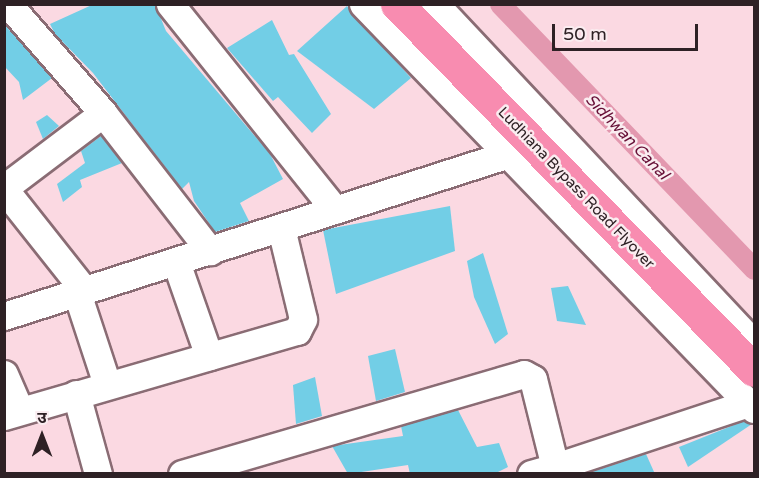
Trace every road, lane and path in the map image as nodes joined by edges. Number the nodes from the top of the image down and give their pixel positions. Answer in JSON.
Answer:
{"nodes":[{"id":1,"x":8,"y":4,"type":"edge"},
{"id":2,"x":170,"y":4,"type":"edge"},
{"id":3,"x":363,"y":4,"type":"edge"},
{"id":4,"x":397,"y":4,"type":"edge"},
{"id":5,"x":435,"y":4,"type":"edge"},
{"id":6,"x":104,"y":113,"type":"junction"},
{"id":7,"x":509,"y":154,"type":"junction"},
{"id":8,"x":4,"y":188,"type":"edge"},
{"id":9,"x":336,"y":210,"type":"junction"},
{"id":10,"x":281,"y":228,"type":"junction"},
{"id":11,"x":210,"y":251,"type":"junction"},
{"id":12,"x":176,"y":261,"type":"junction"},
{"id":13,"x":80,"y":292,"type":"junction"},
{"id":14,"x":4,"y":316,"type":"edge"},
{"id":15,"x":754,"y":344,"type":"edge"},
{"id":16,"x":209,"y":356,"type":"junction"},
{"id":17,"x":754,"y":370,"type":"edge"},
{"id":18,"x":4,"y":374,"type":"edge"},
{"id":19,"x":107,"y":384,"type":"junction"},
{"id":20,"x":76,"y":394,"type":"junction"},
{"id":21,"x":752,"y":406,"type":"edge"},
{"id":22,"x":12,"y":414,"type":"edge"},
{"id":23,"x":543,"y":470,"type":"edge"},
{"id":24,"x":98,"y":474,"type":"edge"},
{"id":25,"x":182,"y":474,"type":"edge"}],
"edges":[{"from":1,"to":6,"type":"street"},
{"from":2,"to":9,"type":"street"},
{"from":3,"to":7,"type":"street"},
{"from":4,"to":17,"type":"highway","name":"Ludhiana Bypass Road Flyover"},
{"from":5,"to":15,"type":"street"},
{"from":6,"to":8,"type":"street"},
{"from":6,"to":11,"type":"street"},
{"from":7,"to":9,"type":"street"},
{"from":7,"to":21,"type":"street"},
{"from":8,"to":13,"type":"street"},
{"from":9,"to":10,"type":"street"},
{"from":10,"to":11,"type":"street"},
{"from":10,"to":16,"type":"street"},
{"from":11,"to":12,"type":"street"},
{"from":12,"to":13,"type":"street"},
{"from":12,"to":16,"type":"street"},
{"from":13,"to":14,"type":"street"},
{"from":13,"to":19,"type":"street"},
{"from":16,"to":19,"type":"street"},
{"from":18,"to":22,"type":"street"},
{"from":19,"to":20,"type":"street"},
{"from":20,"to":22,"type":"street"},
{"from":20,"to":24,"type":"street"},
{"from":21,"to":23,"type":"street"},
{"from":23,"to":25,"type":"street"}]}
